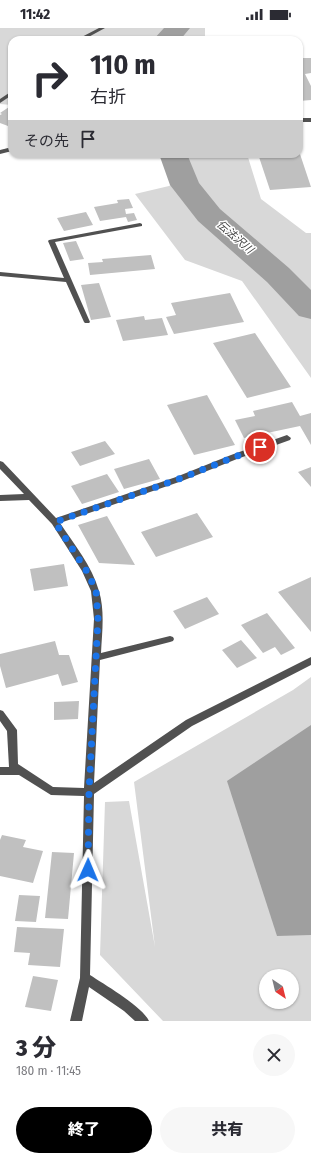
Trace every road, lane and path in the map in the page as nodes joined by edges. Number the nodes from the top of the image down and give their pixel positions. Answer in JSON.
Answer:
{"nodes":[{"id":1,"x":103,"y":28,"type":"edge"},
{"id":2,"x":87,"y":36,"type":"edge"},
{"id":3,"x":140,"y":225,"type":"dead end"},
{"id":4,"x":0,"y":274,"type":"edge"},
{"id":5,"x":68,"y":280,"type":"junction"},
{"id":6,"x":87,"y":322,"type":"dead end"},
{"id":7,"x":287,"y":438,"type":"dead end"},
{"id":8,"x":0,"y":464,"type":"edge"},
{"id":9,"x":30,"y":496,"type":"junction"},
{"id":10,"x":0,"y":498,"type":"edge"},
{"id":11,"x":55,"y":522,"type":"junction"},
{"id":12,"x":170,"y":639,"type":"dead end"},
{"id":13,"x":96,"y":658,"type":"junction"},
{"id":14,"x":311,"y":661,"type":"edge"},
{"id":15,"x":0,"y":714,"type":"edge"},
{"id":16,"x":0,"y":771,"type":"edge"},
{"id":17,"x":21,"y":771,"type":"junction"},
{"id":18,"x":89,"y":792,"type":"junction"},
{"id":19,"x":85,"y":978,"type":"junction"},
{"id":20,"x":76,"y":1021,"type":"edge"},
{"id":21,"x":143,"y":1021,"type":"edge"}],
"edges":[{"from":1,"to":2,"type":"street"},
{"from":3,"to":5,"type":"street"},
{"from":4,"to":5,"type":"street"},
{"from":5,"to":6,"type":"street"},
{"from":7,"to":11,"type":"street"},
{"from":8,"to":9,"type":"street"},
{"from":9,"to":10,"type":"street"},
{"from":9,"to":11,"type":"street"},
{"from":11,"to":13,"type":"street"},
{"from":12,"to":13,"type":"street"},
{"from":13,"to":18,"type":"street"},
{"from":14,"to":18,"type":"street"},
{"from":15,"to":17,"type":"street"},
{"from":16,"to":17,"type":"street"},
{"from":17,"to":18,"type":"street"},
{"from":18,"to":19,"type":"street"},
{"from":19,"to":20,"type":"street"},
{"from":19,"to":21,"type":"street"}]}
